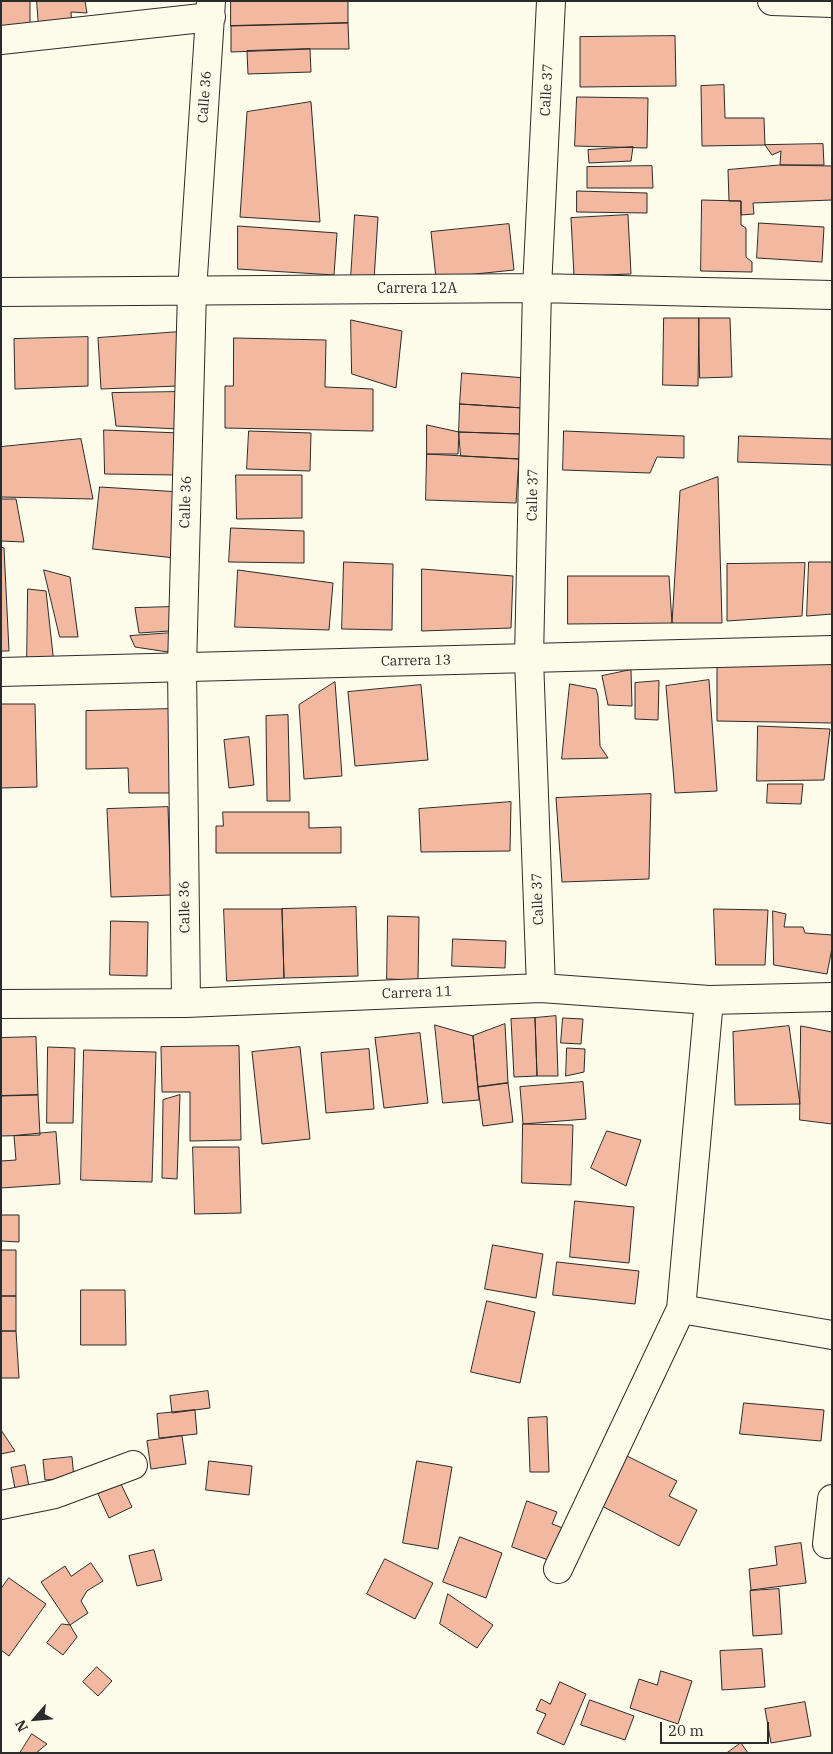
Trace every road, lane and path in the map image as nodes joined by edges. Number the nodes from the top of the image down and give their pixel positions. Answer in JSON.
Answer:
{"nodes":[{"id":1,"x":551,"y":1,"type":"edge"},
{"id":2,"x":772,"y":1,"type":"edge"},
{"id":3,"x":832,"y":3,"type":"edge"},
{"id":4,"x":211,"y":9,"type":"edge"},
{"id":5,"x":1,"y":40,"type":"edge"},
{"id":6,"x":537,"y":288,"type":"junction"},
{"id":7,"x":192,"y":291,"type":"junction"},
{"id":8,"x":1,"y":292,"type":"edge"},
{"id":9,"x":832,"y":295,"type":"edge"},
{"id":10,"x":832,"y":650,"type":"edge"},
{"id":11,"x":529,"y":658,"type":"junction"},
{"id":12,"x":182,"y":667,"type":"junction"},
{"id":13,"x":1,"y":672,"type":"edge"},
{"id":14,"x":541,"y":988,"type":"junction"},
{"id":15,"x":832,"y":997,"type":"edge"},
{"id":16,"x":709,"y":1000,"type":"junction"},
{"id":17,"x":186,"y":1003,"type":"junction"},
{"id":18,"x":1,"y":1004,"type":"edge"},
{"id":19,"x":681,"y":1309,"type":"junction"},
{"id":20,"x":832,"y":1335,"type":"edge"},
{"id":21,"x":132,"y":1465,"type":"dead end"},
{"id":22,"x":832,"y":1499,"type":"edge"},
{"id":23,"x":1,"y":1505,"type":"edge"},
{"id":24,"x":827,"y":1544,"type":"dead end"},
{"id":25,"x":558,"y":1569,"type":"dead end"}],
"edges":[{"from":1,"to":6,"type":"street","name":"Calle 37"},
{"from":2,"to":3,"type":"street"},
{"from":4,"to":5,"type":"street"},
{"from":4,"to":7,"type":"street","name":"Calle 36"},
{"from":6,"to":7,"type":"street","name":"Carrera 12A"},
{"from":6,"to":9,"type":"street","name":"Carrera 12A"},
{"from":6,"to":11,"type":"street","name":"Calle 37"},
{"from":7,"to":8,"type":"street","name":"Carrera 12A"},
{"from":7,"to":12,"type":"street","name":"Calle 36"},
{"from":10,"to":11,"type":"street","name":"Carrera 13"},
{"from":11,"to":12,"type":"street","name":"Carrera 13"},
{"from":11,"to":14,"type":"street","name":"Calle 37"},
{"from":12,"to":13,"type":"street","name":"Carrera 13"},
{"from":12,"to":17,"type":"street","name":"Calle 36"},
{"from":14,"to":16,"type":"street","name":"Carrera 11"},
{"from":14,"to":17,"type":"street","name":"Carrera 11"},
{"from":15,"to":16,"type":"street","name":"Carrera 11"},
{"from":16,"to":19,"type":"street"},
{"from":17,"to":18,"type":"street","name":"Carrera 11"},
{"from":19,"to":20,"type":"street"},
{"from":19,"to":25,"type":"street"},
{"from":21,"to":23,"type":"street"},
{"from":22,"to":24,"type":"street"}]}
